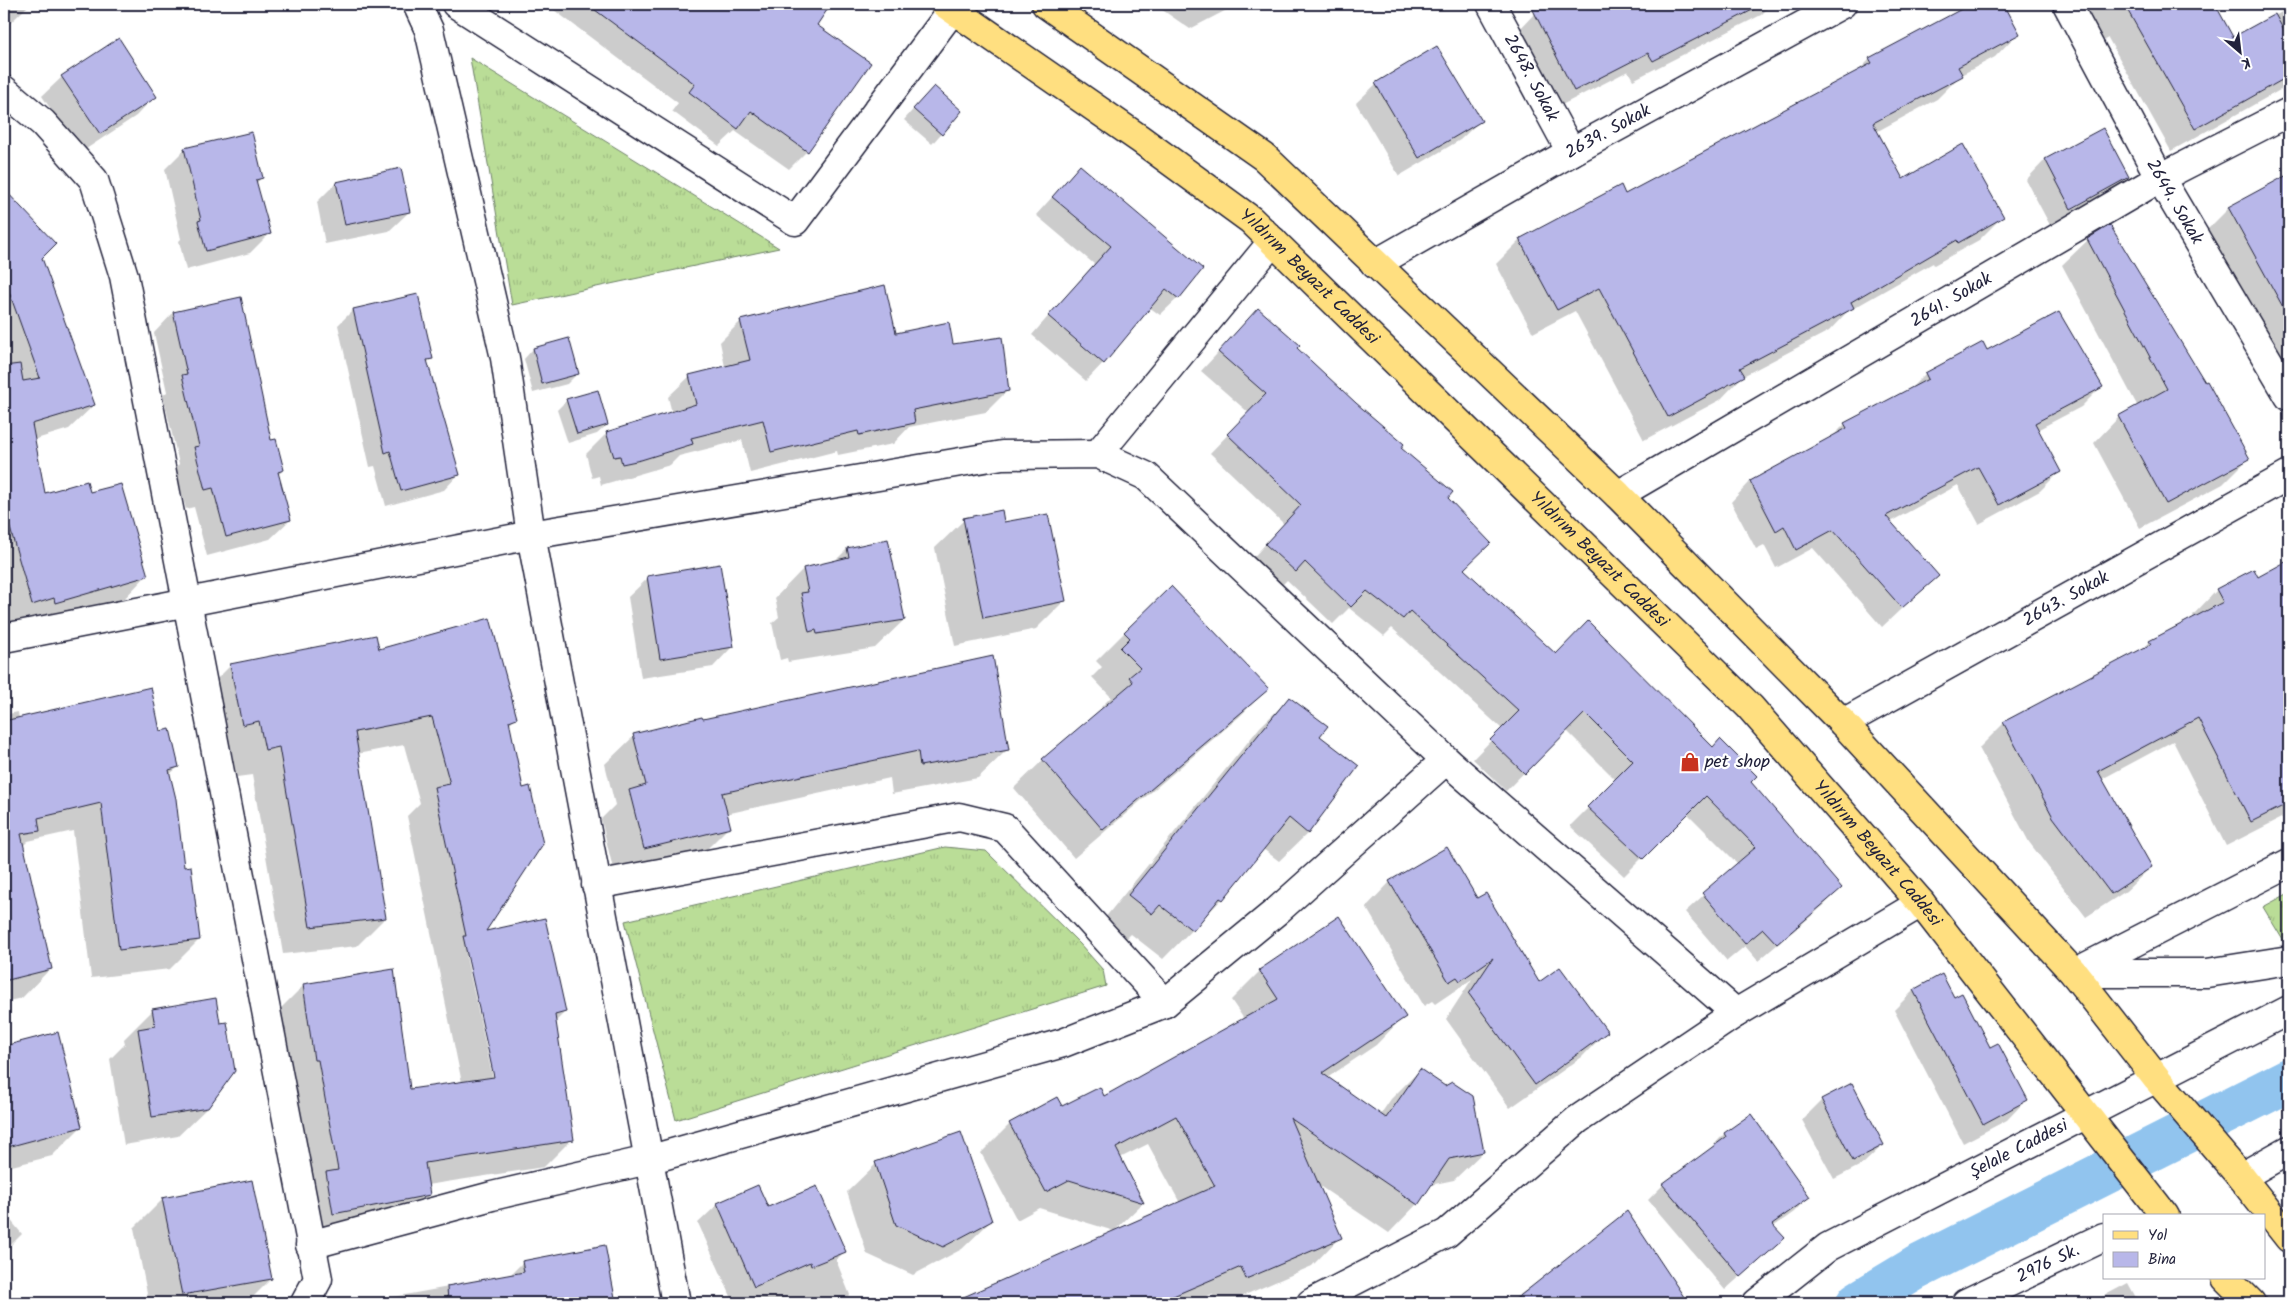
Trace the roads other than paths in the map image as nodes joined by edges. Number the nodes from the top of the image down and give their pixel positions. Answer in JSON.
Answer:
{"nodes":[{"id":1,"x":417,"y":4,"type":"edge"},
{"id":2,"x":456,"y":4,"type":"edge"},
{"id":3,"x":1046,"y":4,"type":"edge"},
{"id":4,"x":1491,"y":4,"type":"edge"},
{"id":5,"x":1842,"y":4,"type":"edge"},
{"id":6,"x":2067,"y":4,"type":"edge"},
{"id":7,"x":949,"y":7,"type":"edge"},
{"id":8,"x":4,"y":90,"type":"edge"},
{"id":9,"x":2289,"y":112,"type":"edge"},
{"id":10,"x":1570,"y":152,"type":"junction"},
{"id":11,"x":2160,"y":178,"type":"junction"},
{"id":12,"x":1273,"y":241,"type":"junction"},
{"id":13,"x":1375,"y":264,"type":"junction"},
{"id":14,"x":2289,"y":396,"type":"edge"},
{"id":15,"x":1098,"y":454,"type":"junction"},
{"id":16,"x":2289,"y":475,"type":"edge"},
{"id":17,"x":1618,"y":495,"type":"junction"},
{"id":18,"x":531,"y":534,"type":"junction"},
{"id":19,"x":186,"y":603,"type":"junction"},
{"id":20,"x":4,"y":638,"type":"edge"},
{"id":21,"x":1843,"y":723,"type":"junction"},
{"id":22,"x":1446,"y":760,"type":"junction"},
{"id":23,"x":2289,"y":864,"type":"edge"},
{"id":24,"x":596,"y":885,"type":"junction"},
{"id":25,"x":1921,"y":902,"type":"junction"},
{"id":26,"x":2289,"y":960,"type":"edge"},
{"id":27,"x":2074,"y":973,"type":"junction"},
{"id":28,"x":1165,"y":1003,"type":"junction"},
{"id":29,"x":2289,"y":1010,"type":"edge"},
{"id":30,"x":1736,"y":1013,"type":"junction"},
{"id":31,"x":2157,"y":1079,"type":"junction"},
{"id":32,"x":2085,"y":1114,"type":"junction"},
{"id":33,"x":2289,"y":1150,"type":"edge"},
{"id":34,"x":648,"y":1160,"type":"junction"},
{"id":35,"x":2241,"y":1177,"type":"junction"},
{"id":36,"x":2159,"y":1214,"type":"edge"},
{"id":37,"x":2103,"y":1238,"type":"edge"},
{"id":38,"x":2289,"y":1238,"type":"edge"},
{"id":39,"x":310,"y":1245,"type":"junction"},
{"id":40,"x":2228,"y":1280,"type":"edge"},
{"id":41,"x":305,"y":1303,"type":"edge"},
{"id":42,"x":676,"y":1303,"type":"edge"},
{"id":43,"x":1311,"y":1303,"type":"edge"},
{"id":44,"x":1758,"y":1303,"type":"edge"},
{"id":45,"x":1966,"y":1303,"type":"edge"},
{"id":46,"x":2251,"y":1303,"type":"edge"}],
"edges":[{"from":1,"to":18,"type":"street"},
{"from":2,"to":7,"type":"street"},
{"from":3,"to":13,"type":"main road"},
{"from":4,"to":10,"type":"street","name":"2648. Sokak"},
{"from":5,"to":10,"type":"street","name":"2639. Sokak"},
{"from":6,"to":11,"type":"street","name":"2644. Sokak"},
{"from":7,"to":12,"type":"main road","name":"Yıldırım Beyazıt Caddesi"},
{"from":8,"to":19,"type":"street"},
{"from":9,"to":11,"type":"street","name":"2641. Sokak"},
{"from":10,"to":13,"type":"street","name":"2639. Sokak"},
{"from":11,"to":14,"type":"street","name":"2644. Sokak"},
{"from":11,"to":17,"type":"street","name":"2641. Sokak"},
{"from":12,"to":15,"type":"street"},
{"from":12,"to":25,"type":"main road","name":"Yıldırım Beyazıt Caddesi"},
{"from":13,"to":17,"type":"main road"},
{"from":15,"to":18,"type":"street"},
{"from":15,"to":22,"type":"street"},
{"from":16,"to":21,"type":"street","name":"2643. Sokak"},
{"from":17,"to":21,"type":"main road"},
{"from":18,"to":19,"type":"street"},
{"from":18,"to":24,"type":"street"},
{"from":19,"to":20,"type":"street"},
{"from":19,"to":39,"type":"street"},
{"from":21,"to":27,"type":"main road"},
{"from":22,"to":28,"type":"street"},
{"from":22,"to":30,"type":"street"},
{"from":23,"to":27,"type":"street"},
{"from":24,"to":28,"type":"street"},
{"from":24,"to":34,"type":"street"},
{"from":25,"to":30,"type":"street"},
{"from":25,"to":32,"type":"main road","name":"Yıldırım Beyazıt Caddesi"},
{"from":26,"to":27,"type":"street"},
{"from":27,"to":31,"type":"main road"},
{"from":28,"to":34,"type":"street"},
{"from":29,"to":31,"type":"street","name":"Şelale Caddesi"},
{"from":30,"to":43,"type":"street"},
{"from":31,"to":32,"type":"street","name":"Şelale Caddesi"},
{"from":31,"to":35,"type":"main road"},
{"from":32,"to":36,"type":"main road","name":"Yıldırım Beyazıt Caddesi"},
{"from":32,"to":44,"type":"street","name":"Şelale Caddesi"},
{"from":33,"to":35,"type":"street"},
{"from":34,"to":39,"type":"street"},
{"from":34,"to":42,"type":"street"},
{"from":35,"to":38,"type":"main road"},
{"from":37,"to":45,"type":"street","name":"2976 Sk."},
{"from":39,"to":41,"type":"street"},
{"from":40,"to":46,"type":"main road"}]}
